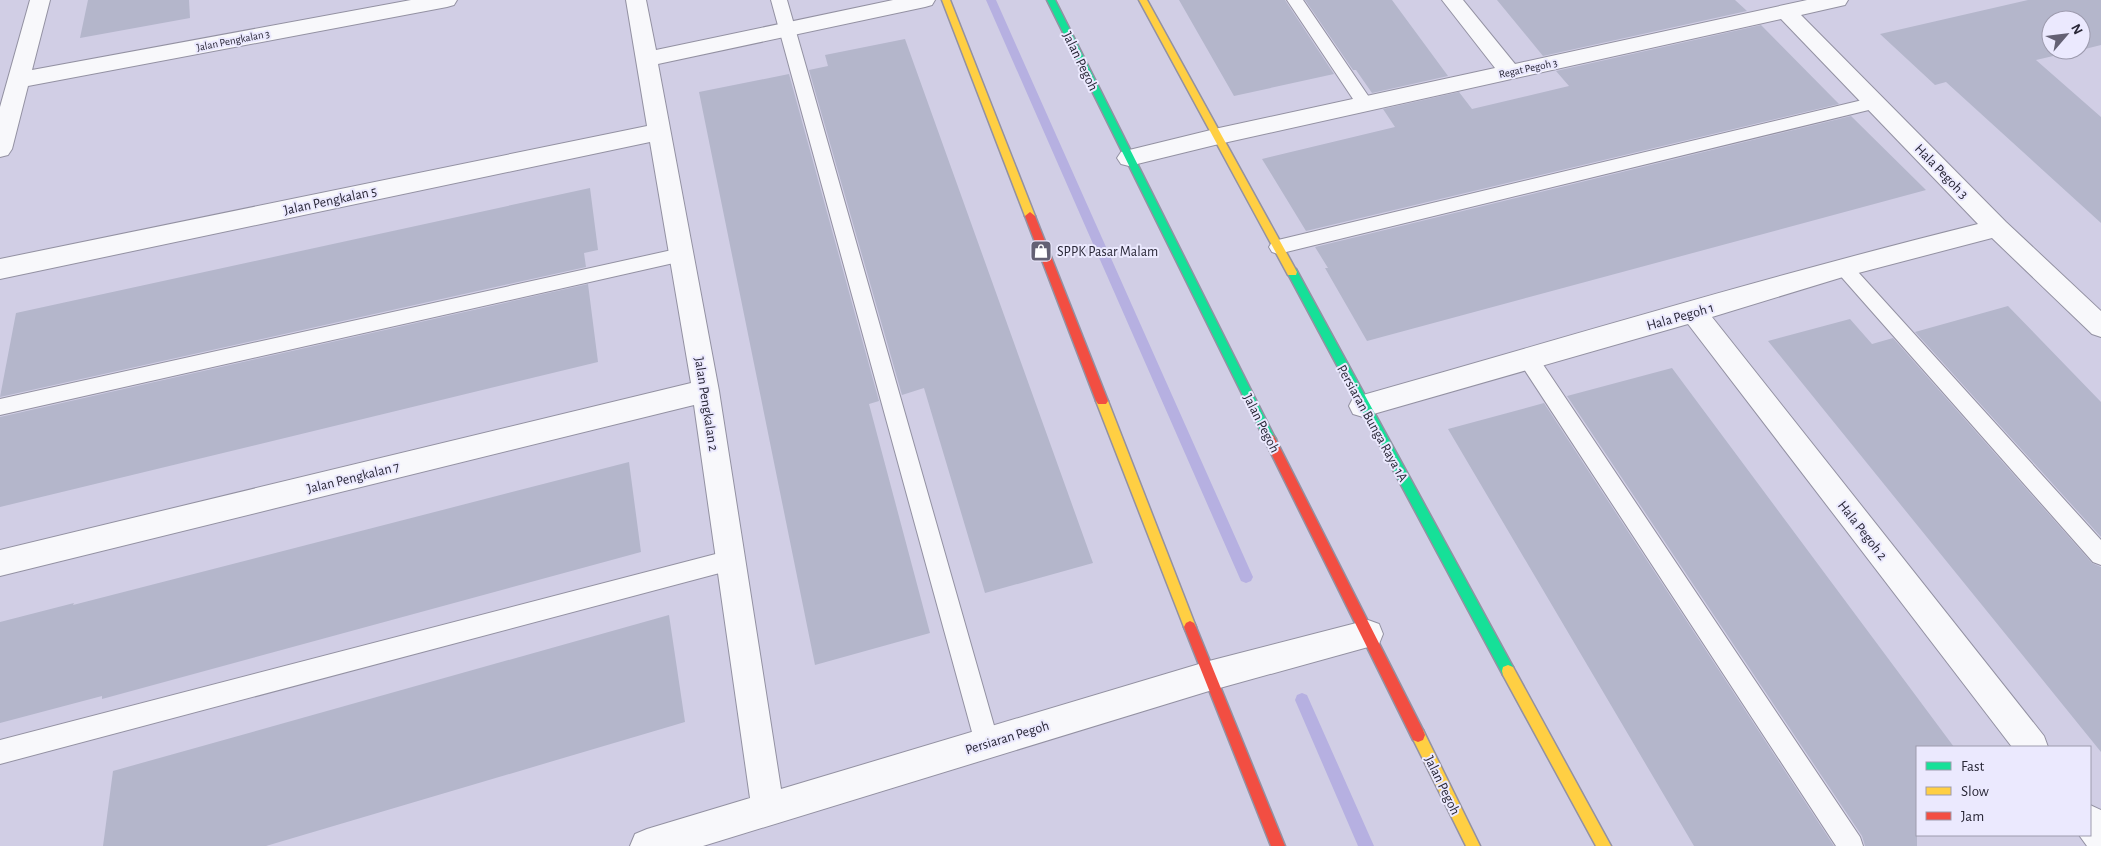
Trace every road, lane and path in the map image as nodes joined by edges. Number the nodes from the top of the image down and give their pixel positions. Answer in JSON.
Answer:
{"nodes":[{"id":1,"x":40,"y":0,"type":"edge"},
{"id":2,"x":447,"y":0,"type":"edge"},
{"id":3,"x":636,"y":0,"type":"edge"},
{"id":4,"x":779,"y":0,"type":"edge"},
{"id":5,"x":925,"y":0,"type":"edge"},
{"id":6,"x":946,"y":0,"type":"edge"},
{"id":7,"x":1051,"y":0,"type":"edge"},
{"id":8,"x":1143,"y":0,"type":"edge"},
{"id":9,"x":1294,"y":0,"type":"edge"},
{"id":10,"x":1452,"y":0,"type":"edge"},
{"id":11,"x":1838,"y":0,"type":"edge"},
{"id":12,"x":1786,"y":12,"type":"junction"},
{"id":13,"x":787,"y":29,"type":"junction"},
{"id":14,"x":647,"y":58,"type":"junction"},
{"id":15,"x":1510,"y":72,"type":"junction"},
{"id":16,"x":20,"y":80,"type":"junction"},
{"id":17,"x":1875,"y":103,"type":"junction"},
{"id":18,"x":1365,"y":104,"type":"junction"},
{"id":19,"x":660,"y":132,"type":"junction"},
{"id":20,"x":1219,"y":136,"type":"junction"},
{"id":21,"x":0,"y":148,"type":"edge"},
{"id":22,"x":1130,"y":158,"type":"junction"},
{"id":23,"x":1997,"y":228,"type":"junction"},
{"id":24,"x":1278,"y":247,"type":"junction"},
{"id":25,"x":681,"y":255,"type":"junction"},
{"id":26,"x":1843,"y":267,"type":"junction"},
{"id":27,"x":0,"y":269,"type":"edge"},
{"id":28,"x":1694,"y":312,"type":"junction"},
{"id":29,"x":2101,"y":327,"type":"edge"},
{"id":30,"x":1528,"y":360,"type":"junction"},
{"id":31,"x":706,"y":391,"type":"junction"},
{"id":32,"x":1363,"y":406,"type":"junction"},
{"id":33,"x":0,"y":407,"type":"edge"},
{"id":34,"x":2101,"y":555,"type":"edge"},
{"id":35,"x":731,"y":560,"type":"junction"},
{"id":36,"x":0,"y":563,"type":"edge"},
{"id":37,"x":1368,"y":634,"type":"junction"},
{"id":38,"x":1209,"y":676,"type":"junction"},
{"id":39,"x":987,"y":743,"type":"junction"},
{"id":40,"x":2031,"y":746,"type":"edge"},
{"id":41,"x":0,"y":752,"type":"edge"},
{"id":42,"x":768,"y":810,"type":"junction"},
{"id":43,"x":2091,"y":823,"type":"edge"},
{"id":44,"x":2101,"y":836,"type":"edge"},
{"id":45,"x":647,"y":846,"type":"edge"},
{"id":46,"x":1278,"y":846,"type":"edge"},
{"id":47,"x":1473,"y":846,"type":"edge"},
{"id":48,"x":1604,"y":846,"type":"edge"},
{"id":49,"x":1852,"y":846,"type":"edge"}],
"edges":[{"from":1,"to":16,"type":"street"},
{"from":2,"to":16,"type":"street","name":"Jalan Pengkalan 3"},
{"from":3,"to":14,"type":"street","name":"Jalan Pengkalan 2"},
{"from":4,"to":13,"type":"lane"},
{"from":5,"to":13,"type":"street"},
{"from":6,"to":38,"type":"street"},
{"from":7,"to":22,"type":"street","name":"Jalan Pegoh"},
{"from":8,"to":20,"type":"street","name":"Persiaran Bunga Raya 1A"},
{"from":9,"to":18,"type":"lane"},
{"from":10,"to":15,"type":"street"},
{"from":11,"to":12,"type":"street","name":"Regat Pegoh 3"},
{"from":12,"to":15,"type":"street","name":"Regat Pegoh 3"},
{"from":12,"to":17,"type":"street","name":"Hala Pegoh 3"},
{"from":13,"to":14,"type":"street"},
{"from":13,"to":39,"type":"lane"},
{"from":14,"to":19,"type":"street","name":"Jalan Pengkalan 2"},
{"from":15,"to":18,"type":"street","name":"Regat Pegoh 3"},
{"from":16,"to":21,"type":"street"},
{"from":17,"to":23,"type":"street","name":"Hala Pegoh 3"},
{"from":17,"to":24,"type":"lane"},
{"from":18,"to":20,"type":"street","name":"Regat Pegoh 3"},
{"from":19,"to":25,"type":"street","name":"Jalan Pengkalan 2"},
{"from":19,"to":27,"type":"street","name":"Jalan Pengkalan 5"},
{"from":20,"to":22,"type":"street","name":"Regat Pegoh 3"},
{"from":20,"to":24,"type":"street","name":"Persiaran Bunga Raya 1A"},
{"from":22,"to":37,"type":"street","name":"Jalan Pegoh"},
{"from":23,"to":26,"type":"street","name":"Hala Pegoh 1"},
{"from":23,"to":29,"type":"street","name":"Hala Pegoh 3"},
{"from":24,"to":32,"type":"street","name":"Persiaran Bunga Raya 1A"},
{"from":25,"to":31,"type":"street","name":"Jalan Pengkalan 2"},
{"from":25,"to":33,"type":"lane"},
{"from":26,"to":28,"type":"street","name":"Hala Pegoh 1"},
{"from":26,"to":34,"type":"lane"},
{"from":28,"to":30,"type":"street","name":"Hala Pegoh 1"},
{"from":28,"to":40,"type":"street","name":"Hala Pegoh 2"},
{"from":30,"to":32,"type":"street","name":"Hala Pegoh 1"},
{"from":30,"to":49,"type":"lane"},
{"from":31,"to":35,"type":"street","name":"Jalan Pengkalan 2"},
{"from":31,"to":36,"type":"street","name":"Jalan Pengkalan 7"},
{"from":32,"to":48,"type":"street","name":"Persiaran Bunga Raya 1A"},
{"from":35,"to":41,"type":"lane"},
{"from":35,"to":42,"type":"street","name":"Jalan Pengkalan 2"},
{"from":37,"to":38,"type":"street","name":"Persiaran Pegoh"},
{"from":37,"to":47,"type":"street","name":"Jalan Pegoh"},
{"from":38,"to":39,"type":"street","name":"Persiaran Pegoh"},
{"from":38,"to":46,"type":"street"},
{"from":39,"to":42,"type":"street","name":"Persiaran Pegoh"},
{"from":42,"to":45,"type":"street","name":"Persiaran Pegoh"},
{"from":43,"to":44,"type":"street"}]}
